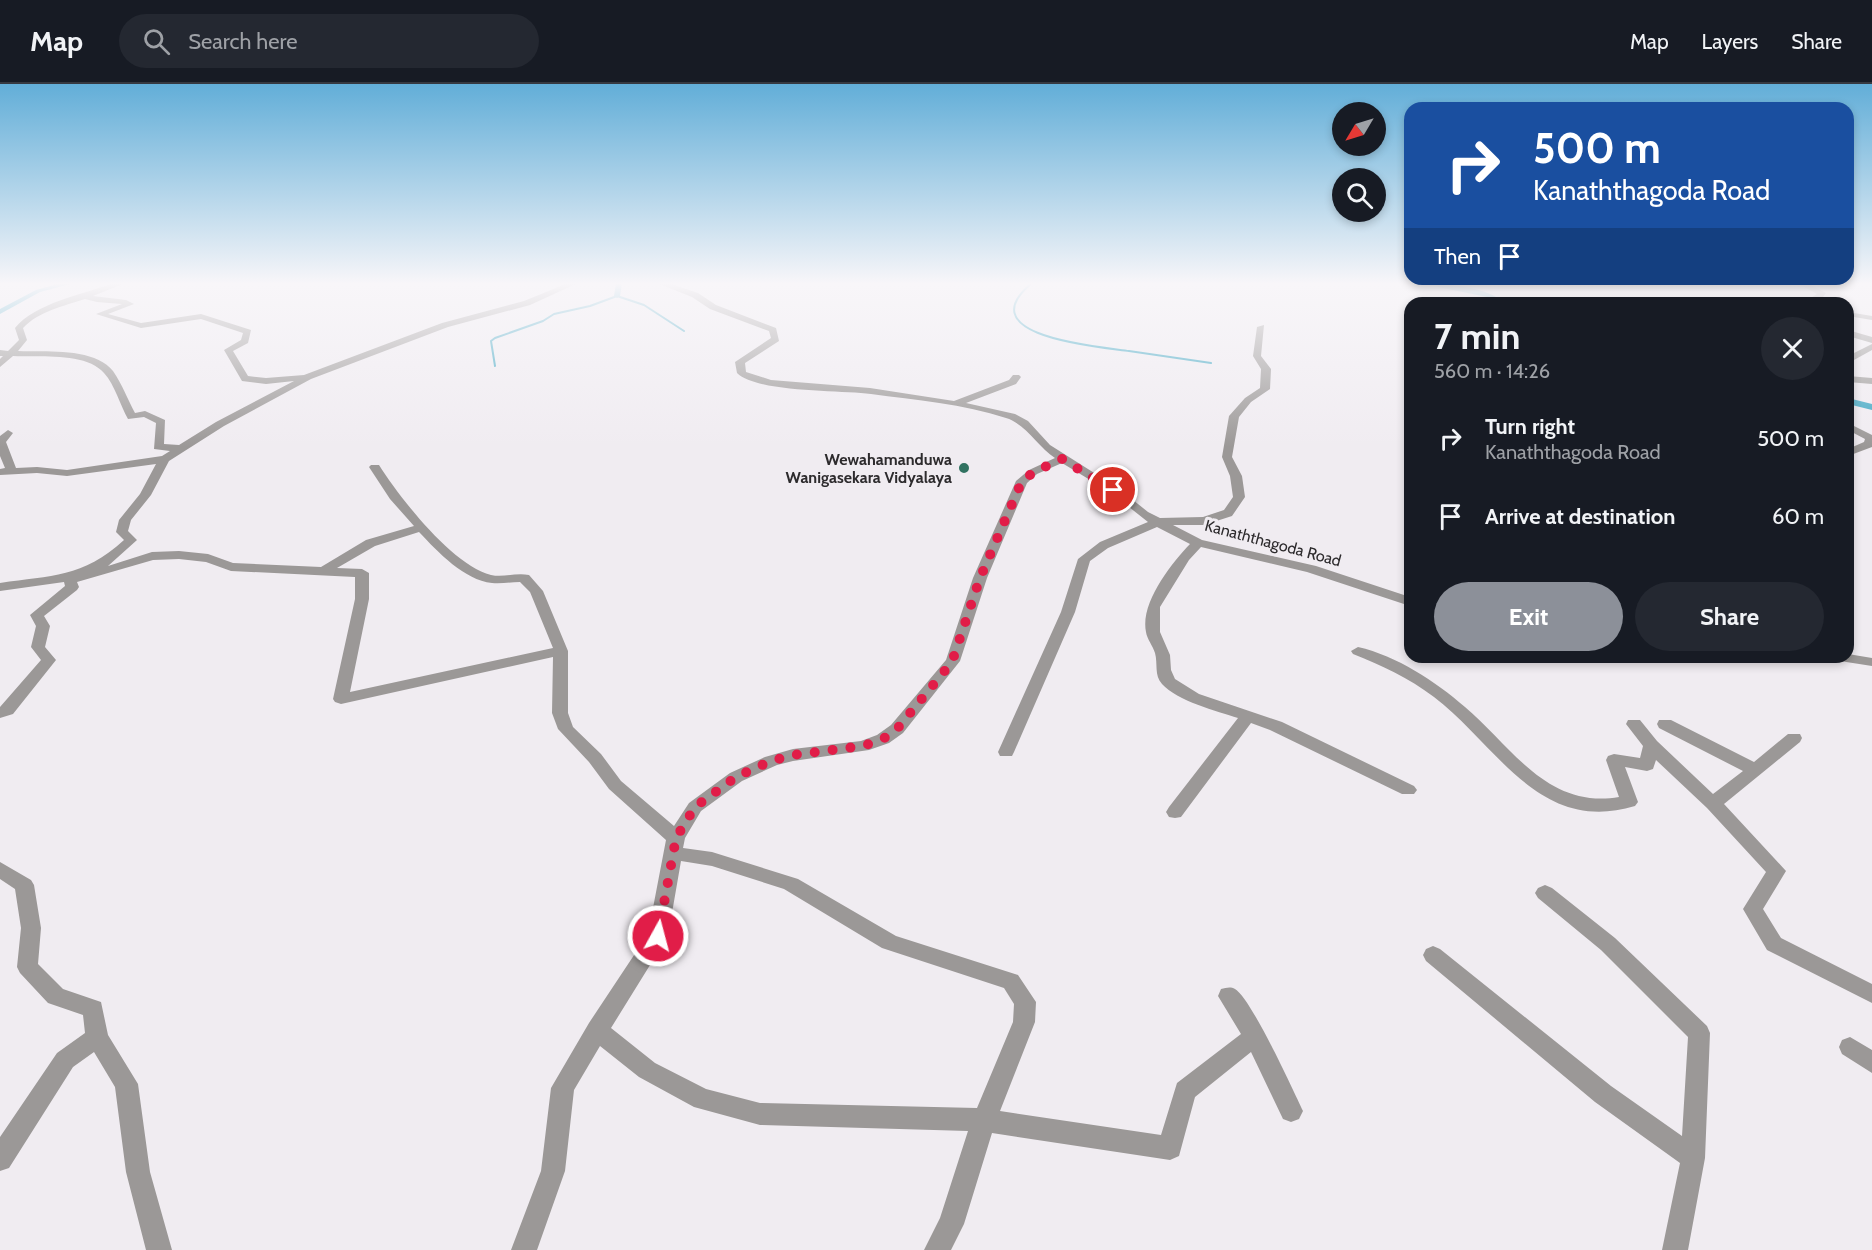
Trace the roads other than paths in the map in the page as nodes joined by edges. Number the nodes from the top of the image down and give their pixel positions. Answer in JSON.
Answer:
{"nodes":[{"id":1,"x":22,"y":337,"type":"edge"},
{"id":2,"x":246,"y":337,"type":"edge"},
{"id":3,"x":412,"y":337,"type":"edge"},
{"id":4,"x":775,"y":337,"type":"edge"},
{"id":5,"x":1260,"y":337,"type":"edge"},
{"id":6,"x":1872,"y":347,"type":"edge"},
{"id":7,"x":13,"y":351,"type":"junction"},
{"id":8,"x":0,"y":352,"type":"edge"},
{"id":9,"x":1854,"y":356,"type":"edge"},
{"id":10,"x":0,"y":364,"type":"edge"},
{"id":11,"x":308,"y":377,"type":"junction"},
{"id":12,"x":1016,"y":377,"type":"dead end"},
{"id":13,"x":1854,"y":380,"type":"edge"},
{"id":14,"x":1872,"y":381,"type":"edge"},
{"id":15,"x":955,"y":404,"type":"junction"},
{"id":16,"x":1854,"y":426,"type":"edge"},
{"id":17,"x":1854,"y":429,"type":"edge"},
{"id":18,"x":1872,"y":430,"type":"edge"},
{"id":19,"x":8,"y":433,"type":"dead end"},
{"id":20,"x":183,"y":449,"type":"junction"},
{"id":21,"x":1854,"y":450,"type":"edge"},
{"id":22,"x":165,"y":459,"type":"junction"},
{"id":23,"x":1062,"y":459,"type":"junction"},
{"id":24,"x":375,"y":467,"type":"dead end"},
{"id":25,"x":6,"y":471,"type":"edge"},
{"id":26,"x":1158,"y":522,"type":"junction"},
{"id":27,"x":422,"y":528,"type":"junction"},
{"id":28,"x":1198,"y":543,"type":"junction"},
{"id":29,"x":324,"y":571,"type":"junction"},
{"id":30,"x":69,"y":579,"type":"junction"},
{"id":31,"x":0,"y":587,"type":"edge"},
{"id":32,"x":1404,"y":600,"type":"edge"},
{"id":33,"x":561,"y":651,"type":"junction"},
{"id":34,"x":1358,"y":651,"type":"dead end"},
{"id":35,"x":1854,"y":659,"type":"edge"},
{"id":36,"x":1872,"y":662,"type":"edge"},
{"id":37,"x":0,"y":713,"type":"edge"},
{"id":38,"x":1248,"y":716,"type":"junction"},
{"id":39,"x":1634,"y":724,"type":"dead end"},
{"id":40,"x":1665,"y":724,"type":"dead end"},
{"id":41,"x":1794,"y":738,"type":"dead end"},
{"id":42,"x":1651,"y":745,"type":"junction"},
{"id":43,"x":1006,"y":752,"type":"dead end"},
{"id":44,"x":1754,"y":769,"type":"junction"},
{"id":45,"x":1408,"y":790,"type":"dead end"},
{"id":46,"x":1713,"y":804,"type":"junction"},
{"id":47,"x":1175,"y":813,"type":"dead end"},
{"id":48,"x":674,"y":845,"type":"junction"},
{"id":49,"x":0,"y":869,"type":"edge"},
{"id":50,"x":1545,"y":893,"type":"dead end"},
{"id":51,"x":1433,"y":955,"type":"dead end"},
{"id":52,"x":1872,"y":994,"type":"edge"},
{"id":53,"x":1229,"y":996,"type":"dead end"},
{"id":54,"x":597,"y":1030,"type":"junction"},
{"id":55,"x":1255,"y":1036,"type":"junction"},
{"id":56,"x":97,"y":1037,"type":"junction"},
{"id":57,"x":1850,"y":1047,"type":"dead end"},
{"id":58,"x":1872,"y":1063,"type":"edge"},
{"id":59,"x":1291,"y":1111,"type":"dead end"},
{"id":60,"x":984,"y":1120,"type":"junction"},
{"id":61,"x":1693,"y":1158,"type":"junction"},
{"id":62,"x":0,"y":1160,"type":"edge"},
{"id":63,"x":159,"y":1250,"type":"edge"},
{"id":64,"x":524,"y":1250,"type":"edge"},
{"id":65,"x":937,"y":1250,"type":"edge"},
{"id":66,"x":1675,"y":1250,"type":"edge"}],
"edges":[{"from":1,"to":7,"type":"street"},
{"from":2,"to":11,"type":"street"},
{"from":3,"to":11,"type":"street"},
{"from":4,"to":15,"type":"street","name":"Kanaththagoda Road"},
{"from":5,"to":26,"type":"street"},
{"from":6,"to":9,"type":"street"},
{"from":7,"to":8,"type":"street"},
{"from":7,"to":10,"type":"street"},
{"from":7,"to":20,"type":"street"},
{"from":11,"to":20,"type":"street"},
{"from":12,"to":15,"type":"street"},
{"from":13,"to":14,"type":"street"},
{"from":15,"to":23,"type":"street","name":"Kanaththagoda Road"},
{"from":16,"to":18,"type":"street"},
{"from":17,"to":21,"type":"street"},
{"from":19,"to":25,"type":"street"},
{"from":20,"to":22,"type":"street"},
{"from":22,"to":25,"type":"street"},
{"from":22,"to":30,"type":"street"},
{"from":23,"to":26,"type":"street","name":"Kanaththagoda Road"},
{"from":23,"to":48,"type":"street"},
{"from":24,"to":27,"type":"street"},
{"from":26,"to":28,"type":"street","name":"Kanaththagoda Road"},
{"from":26,"to":43,"type":"street"},
{"from":27,"to":29,"type":"street"},
{"from":27,"to":33,"type":"street"},
{"from":28,"to":32,"type":"street","name":"Kanaththagoda Road"},
{"from":28,"to":38,"type":"street"},
{"from":29,"to":30,"type":"street"},
{"from":29,"to":33,"type":"street"},
{"from":30,"to":31,"type":"street"},
{"from":30,"to":37,"type":"street"},
{"from":33,"to":48,"type":"street"},
{"from":34,"to":42,"type":"street"},
{"from":35,"to":36,"type":"street"},
{"from":38,"to":45,"type":"street"},
{"from":38,"to":47,"type":"street"},
{"from":39,"to":42,"type":"street"},
{"from":40,"to":44,"type":"street"},
{"from":41,"to":44,"type":"street"},
{"from":42,"to":46,"type":"street"},
{"from":44,"to":46,"type":"street"},
{"from":46,"to":52,"type":"street"},
{"from":48,"to":54,"type":"street"},
{"from":48,"to":60,"type":"street"},
{"from":49,"to":56,"type":"street"},
{"from":50,"to":61,"type":"street"},
{"from":51,"to":61,"type":"street"},
{"from":53,"to":55,"type":"street"},
{"from":54,"to":60,"type":"street"},
{"from":54,"to":64,"type":"street"},
{"from":55,"to":59,"type":"street"},
{"from":55,"to":60,"type":"street"},
{"from":56,"to":62,"type":"street"},
{"from":56,"to":63,"type":"street"},
{"from":57,"to":58,"type":"street"},
{"from":60,"to":65,"type":"street"},
{"from":61,"to":66,"type":"street"}]}
